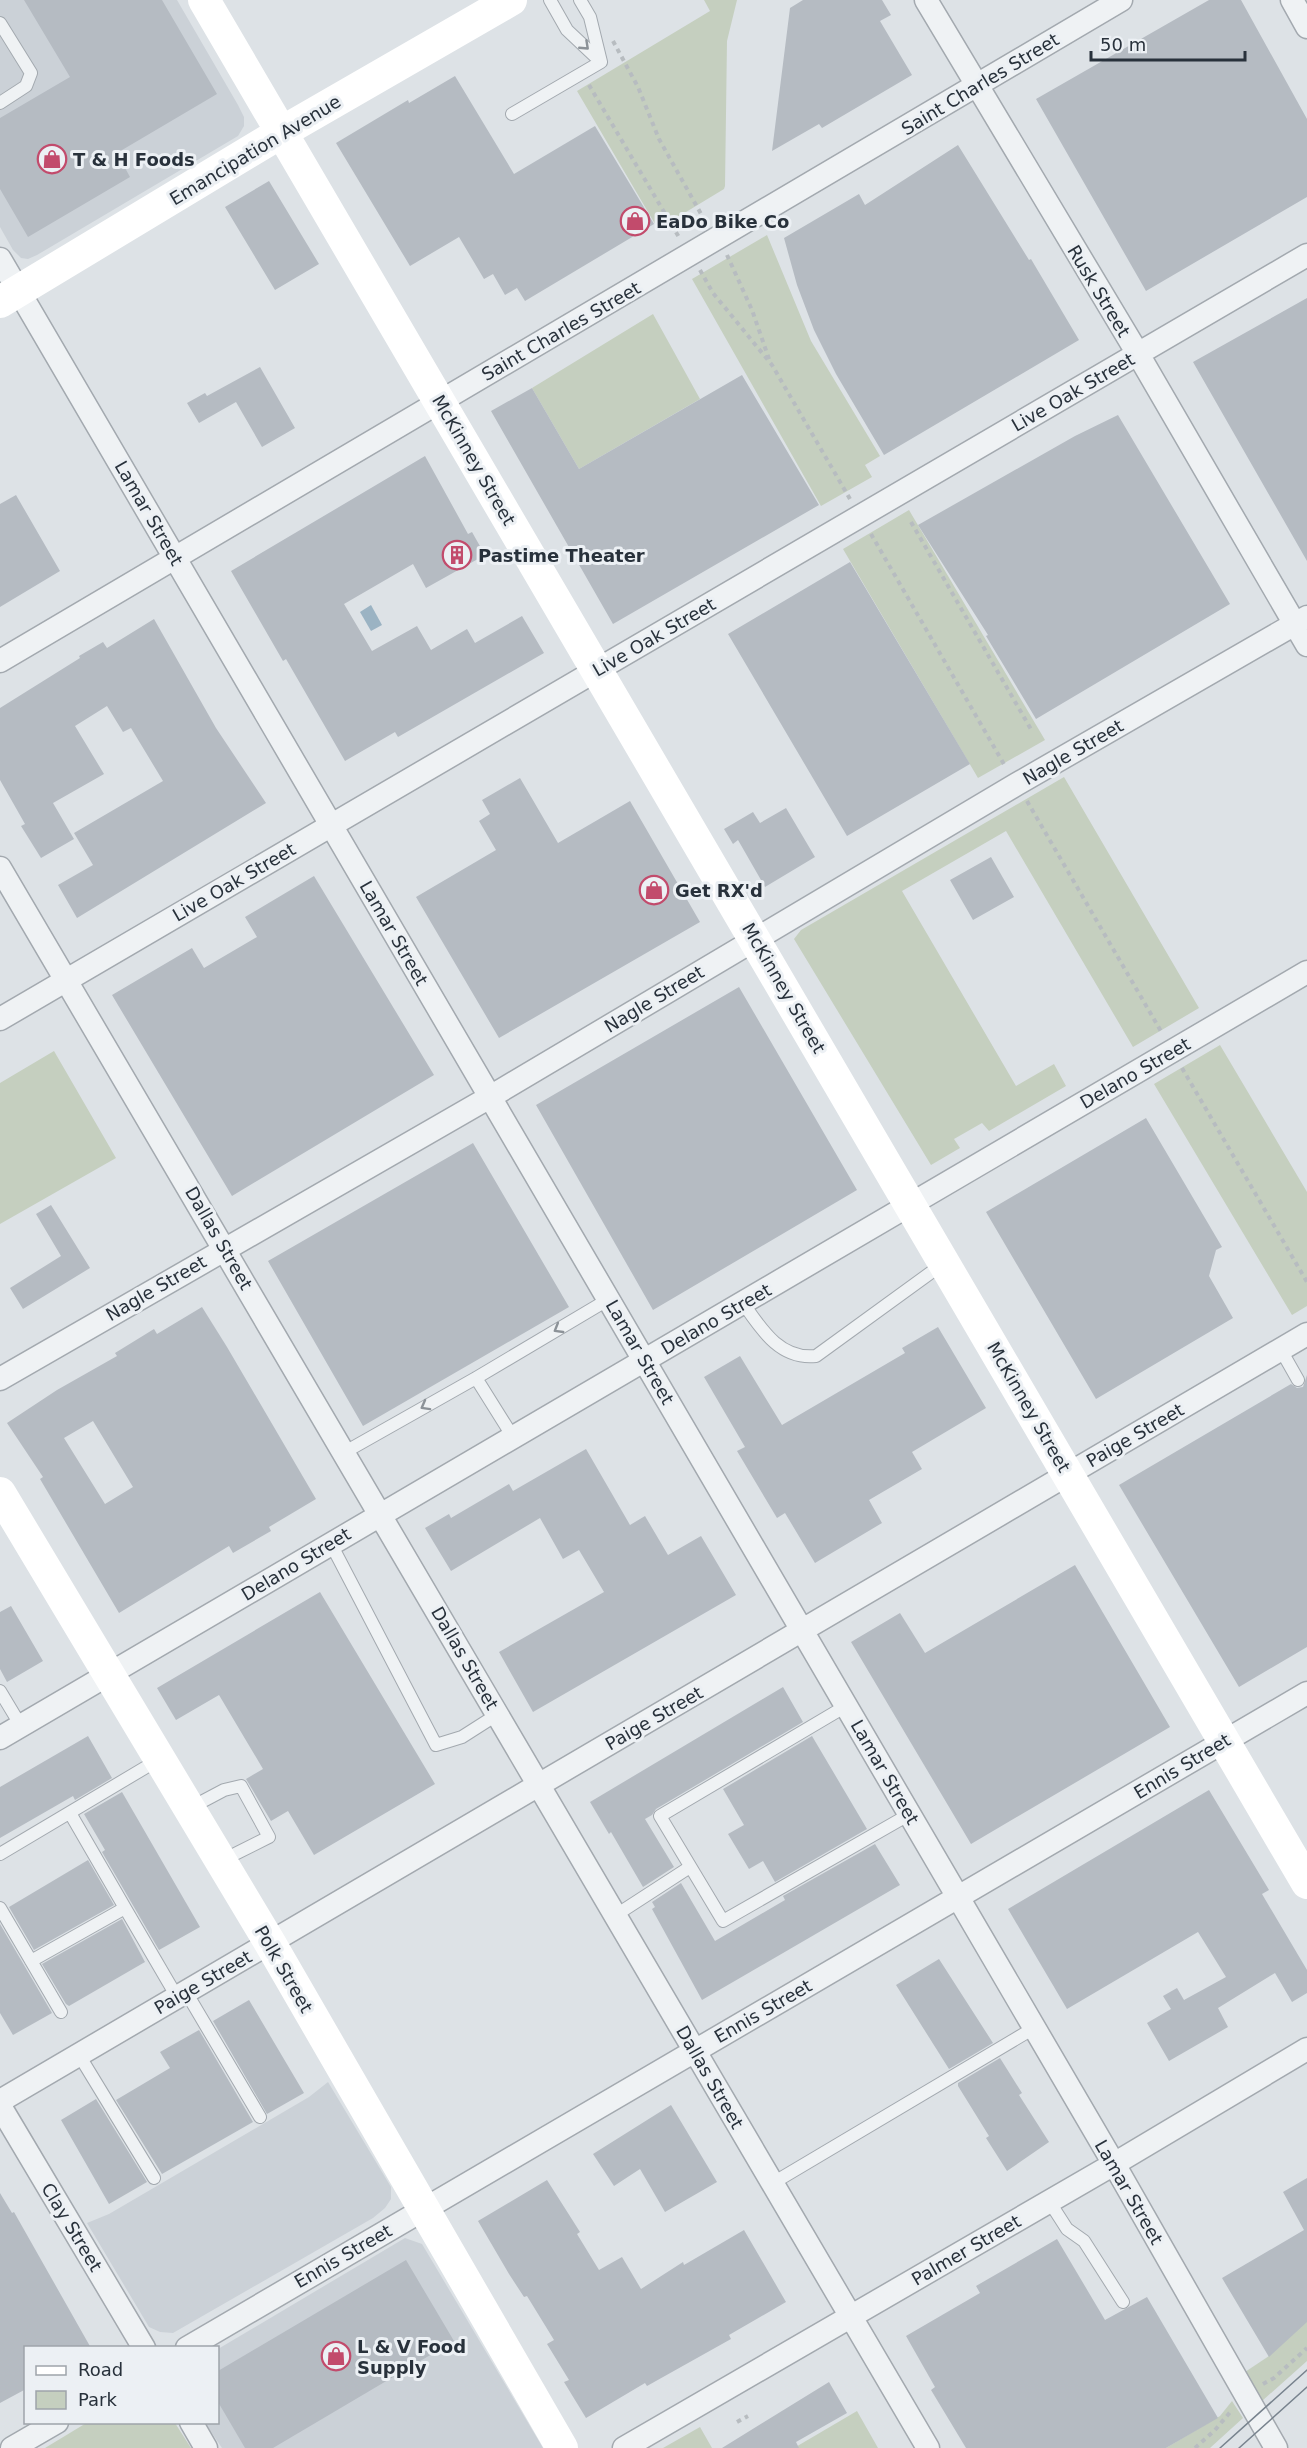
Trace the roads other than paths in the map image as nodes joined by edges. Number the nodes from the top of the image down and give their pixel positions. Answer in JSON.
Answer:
{"nodes":[{"id":1,"x":204,"y":0,"type":"edge"},
{"id":2,"x":511,"y":0,"type":"edge"},
{"id":3,"x":550,"y":0,"type":"edge"},
{"id":4,"x":580,"y":0,"type":"edge"},
{"id":5,"x":926,"y":0,"type":"edge"},
{"id":6,"x":1121,"y":0,"type":"edge"},
{"id":7,"x":1292,"y":0,"type":"edge"},
{"id":8,"x":0,"y":23,"type":"edge"},
{"id":9,"x":1307,"y":27,"type":"edge"},
{"id":10,"x":601,"y":62,"type":"junction"},
{"id":11,"x":977,"y":87,"type":"junction"},
{"id":12,"x":0,"y":103,"type":"edge"},
{"id":13,"x":512,"y":114,"type":"dead end"},
{"id":14,"x":282,"y":132,"type":"junction"},
{"id":15,"x":1307,"y":255,"type":"edge"},
{"id":16,"x":0,"y":259,"type":"edge"},
{"id":17,"x":9,"y":296,"type":"edge"},
{"id":18,"x":1138,"y":354,"type":"junction"},
{"id":19,"x":440,"y":401,"type":"junction"},
{"id":20,"x":176,"y":558,"type":"junction"},
{"id":21,"x":1301,"y":621,"type":"edge"},
{"id":22,"x":1307,"y":645,"type":"edge"},
{"id":23,"x":0,"y":661,"type":"edge"},
{"id":24,"x":597,"y":670,"type":"junction"},
{"id":25,"x":332,"y":825,"type":"junction"},
{"id":26,"x":0,"y":868,"type":"edge"},
{"id":27,"x":755,"y":939,"type":"junction"},
{"id":28,"x":1307,"y":972,"type":"edge"},
{"id":29,"x":67,"y":980,"type":"junction"},
{"id":30,"x":0,"y":1019,"type":"edge"},
{"id":31,"x":490,"y":1097,"type":"junction"},
{"id":32,"x":911,"y":1204,"type":"junction"},
{"id":33,"x":224,"y":1248,"type":"junction"},
{"id":34,"x":945,"y":1262,"type":"junction"},
{"id":35,"x":609,"y":1299,"type":"junction"},
{"id":36,"x":743,"y":1303,"type":"junction"},
{"id":37,"x":1307,"y":1334,"type":"edge"},
{"id":38,"x":1281,"y":1350,"type":"junction"},
{"id":39,"x":645,"y":1360,"type":"junction"},
{"id":40,"x":476,"y":1378,"type":"junction"},
{"id":41,"x":0,"y":1379,"type":"edge"},
{"id":42,"x":1298,"y":1380,"type":"dead end"},
{"id":43,"x":513,"y":1437,"type":"junction"},
{"id":44,"x":345,"y":1452,"type":"junction"},
{"id":45,"x":1068,"y":1474,"type":"junction"},
{"id":46,"x":0,"y":1493,"type":"edge"},
{"id":47,"x":381,"y":1514,"type":"junction"},
{"id":48,"x":331,"y":1544,"type":"junction"},
{"id":49,"x":802,"y":1631,"type":"junction"},
{"id":50,"x":109,"y":1674,"type":"junction"},
{"id":51,"x":0,"y":1691,"type":"edge"},
{"id":52,"x":1307,"y":1693,"type":"edge"},
{"id":53,"x":846,"y":1706,"type":"junction"},
{"id":54,"x":498,"y":1714,"type":"junction"},
{"id":55,"x":21,"y":1726,"type":"junction"},
{"id":56,"x":0,"y":1738,"type":"edge"},
{"id":57,"x":1225,"y":1741,"type":"junction"},
{"id":58,"x":159,"y":1759,"type":"junction"},
{"id":59,"x":539,"y":1785,"type":"junction"},
{"id":60,"x":189,"y":1809,"type":"junction"},
{"id":61,"x":70,"y":1812,"type":"junction"},
{"id":62,"x":910,"y":1814,"type":"junction"},
{"id":63,"x":0,"y":1854,"type":"edge"},
{"id":64,"x":221,"y":1862,"type":"junction"},
{"id":65,"x":690,"y":1867,"type":"junction"},
{"id":66,"x":1307,"y":1883,"type":"edge"},
{"id":67,"x":959,"y":1898,"type":"junction"},
{"id":68,"x":0,"y":1908,"type":"edge"},
{"id":69,"x":125,"y":1908,"type":"junction"},
{"id":70,"x":616,"y":1915,"type":"junction"},
{"id":71,"x":270,"y":1943,"type":"junction"},
{"id":72,"x":31,"y":1961,"type":"junction"},
{"id":73,"x":181,"y":1995,"type":"junction"},
{"id":74,"x":61,"y":2012,"type":"dead end"},
{"id":75,"x":1034,"y":2028,"type":"junction"},
{"id":76,"x":1307,"y":2049,"type":"edge"},
{"id":77,"x":694,"y":2050,"type":"junction"},
{"id":78,"x":79,"y":2055,"type":"junction"},
{"id":79,"x":0,"y":2101,"type":"edge"},
{"id":80,"x":0,"y":2106,"type":"edge"},
{"id":81,"x":260,"y":2117,"type":"dead end"},
{"id":82,"x":1114,"y":2164,"type":"junction"},
{"id":83,"x":154,"y":2178,"type":"dead end"},
{"id":84,"x":773,"y":2183,"type":"junction"},
{"id":85,"x":1049,"y":2201,"type":"junction"},
{"id":86,"x":424,"y":2209,"type":"junction"},
{"id":87,"x":1123,"y":2302,"type":"dead end"},
{"id":88,"x":851,"y":2316,"type":"junction"},
{"id":89,"x":143,"y":2346,"type":"edge"},
{"id":90,"x":190,"y":2346,"type":"edge"},
{"id":91,"x":54,"y":2424,"type":"edge"},
{"id":92,"x":191,"y":2424,"type":"edge"},
{"id":93,"x":12,"y":2448,"type":"edge"},
{"id":94,"x":206,"y":2448,"type":"edge"},
{"id":95,"x":562,"y":2448,"type":"edge"},
{"id":96,"x":624,"y":2448,"type":"edge"},
{"id":97,"x":928,"y":2448,"type":"edge"},
{"id":98,"x":1276,"y":2448,"type":"edge"}],
"edges":[{"from":1,"to":14,"type":"street","name":"McKinney Street"},
{"from":2,"to":14,"type":"street","name":"Emancipation Avenue"},
{"from":3,"to":10,"type":"lane","one_way":true},
{"from":4,"to":10,"type":"lane"},
{"from":5,"to":11,"type":"street","name":"Rusk Street"},
{"from":6,"to":11,"type":"street","name":"Saint Charles Street"},
{"from":7,"to":9,"type":"street"},
{"from":8,"to":12,"type":"lane"},
{"from":10,"to":13,"type":"lane"},
{"from":11,"to":18,"type":"street","name":"Rusk Street"},
{"from":11,"to":19,"type":"street","name":"Saint Charles Street"},
{"from":14,"to":17,"type":"street","name":"Emancipation Avenue"},
{"from":14,"to":19,"type":"street","name":"McKinney Street"},
{"from":15,"to":18,"type":"street","name":"Live Oak Street"},
{"from":16,"to":17,"type":"street","name":"Lamar Street"},
{"from":17,"to":20,"type":"street","name":"Lamar Street"},
{"from":18,"to":21,"type":"street","name":"Rusk Street"},
{"from":18,"to":24,"type":"street","name":"Live Oak Street"},
{"from":19,"to":20,"type":"street","name":"Saint Charles Street"},
{"from":19,"to":24,"type":"street","name":"McKinney Street"},
{"from":20,"to":23,"type":"street","name":"Saint Charles Street"},
{"from":20,"to":25,"type":"street","name":"Lamar Street"},
{"from":21,"to":22,"type":"street","name":"Rusk Street"},
{"from":21,"to":27,"type":"street","name":"Nagle Street"},
{"from":24,"to":25,"type":"street","name":"Live Oak Street"},
{"from":24,"to":27,"type":"street","name":"McKinney Street"},
{"from":25,"to":29,"type":"street","name":"Live Oak Street"},
{"from":25,"to":31,"type":"street","name":"Lamar Street"},
{"from":26,"to":29,"type":"street","name":"Dallas Street"},
{"from":27,"to":31,"type":"street","name":"Nagle Street"},
{"from":27,"to":32,"type":"street","name":"McKinney Street"},
{"from":28,"to":32,"type":"street","name":"Delano Street"},
{"from":29,"to":30,"type":"street","name":"Live Oak Street"},
{"from":29,"to":33,"type":"street","name":"Dallas Street"},
{"from":31,"to":33,"type":"street","name":"Nagle Street"},
{"from":31,"to":35,"type":"street","name":"Lamar Street"},
{"from":32,"to":34,"type":"street","name":"McKinney Street"},
{"from":32,"to":36,"type":"street","name":"Delano Street"},
{"from":33,"to":41,"type":"street","name":"Nagle Street"},
{"from":33,"to":44,"type":"street","name":"Dallas Street"},
{"from":34,"to":36,"type":"lane"},
{"from":34,"to":45,"type":"street","name":"McKinney Street"},
{"from":35,"to":39,"type":"street","name":"Lamar Street"},
{"from":35,"to":40,"type":"lane","one_way":true},
{"from":36,"to":39,"type":"street","name":"Delano Street"},
{"from":37,"to":38,"type":"street","name":"Paige Street"},
{"from":38,"to":42,"type":"lane"},
{"from":38,"to":45,"type":"street","name":"Paige Street"},
{"from":39,"to":43,"type":"street","name":"Delano Street"},
{"from":39,"to":49,"type":"street","name":"Lamar Street"},
{"from":40,"to":43,"type":"lane"},
{"from":40,"to":44,"type":"lane","one_way":true},
{"from":43,"to":47,"type":"street","name":"Delano Street"},
{"from":44,"to":47,"type":"street","name":"Dallas Street"},
{"from":45,"to":49,"type":"street","name":"Paige Street"},
{"from":45,"to":57,"type":"street","name":"McKinney Street"},
{"from":46,"to":50,"type":"street","name":"Polk Street"},
{"from":47,"to":48,"type":"street","name":"Delano Street"},
{"from":47,"to":54,"type":"street","name":"Dallas Street"},
{"from":48,"to":50,"type":"street","name":"Delano Street"},
{"from":48,"to":54,"type":"lane"},
{"from":49,"to":53,"type":"street","name":"Lamar Street"},
{"from":49,"to":59,"type":"street","name":"Paige Street"},
{"from":50,"to":55,"type":"street","name":"Delano Street"},
{"from":50,"to":58,"type":"street","name":"Polk Street"},
{"from":51,"to":55,"type":"lane"},
{"from":52,"to":57,"type":"street","name":"Ennis Street"},
{"from":53,"to":62,"type":"street","name":"Lamar Street"},
{"from":53,"to":65,"type":"lane"},
{"from":54,"to":59,"type":"street","name":"Dallas Street"},
{"from":55,"to":56,"type":"street","name":"Delano Street"},
{"from":57,"to":66,"type":"street","name":"McKinney Street"},
{"from":57,"to":67,"type":"street","name":"Ennis Street"},
{"from":58,"to":60,"type":"street","name":"Polk Street"},
{"from":58,"to":61,"type":"lane"},
{"from":59,"to":70,"type":"street","name":"Dallas Street"},
{"from":59,"to":71,"type":"street","name":"Paige Street"},
{"from":60,"to":64,"type":"street","name":"Polk Street"},
{"from":60,"to":64,"type":"lane"},
{"from":61,"to":63,"type":"lane"},
{"from":61,"to":69,"type":"lane"},
{"from":62,"to":65,"type":"lane"},
{"from":62,"to":67,"type":"street","name":"Lamar Street"},
{"from":64,"to":71,"type":"street","name":"Polk Street"},
{"from":65,"to":70,"type":"lane"},
{"from":67,"to":75,"type":"street","name":"Lamar Street"},
{"from":67,"to":77,"type":"street","name":"Ennis Street"},
{"from":68,"to":72,"type":"lane"},
{"from":69,"to":72,"type":"lane"},
{"from":69,"to":73,"type":"lane"},
{"from":70,"to":77,"type":"street","name":"Dallas Street"},
{"from":71,"to":73,"type":"street","name":"Paige Street"},
{"from":71,"to":86,"type":"street","name":"Polk Street"},
{"from":72,"to":74,"type":"lane"},
{"from":73,"to":78,"type":"street","name":"Paige Street"},
{"from":73,"to":81,"type":"lane"},
{"from":75,"to":82,"type":"street","name":"Lamar Street"},
{"from":75,"to":84,"type":"lane"},
{"from":76,"to":82,"type":"street","name":"Palmer Street"},
{"from":77,"to":84,"type":"street","name":"Dallas Street"},
{"from":77,"to":86,"type":"street","name":"Ennis Street"},
{"from":78,"to":79,"type":"street","name":"Paige Street"},
{"from":78,"to":83,"type":"lane"},
{"from":80,"to":89,"type":"street","name":"Clay Street"},
{"from":82,"to":85,"type":"street","name":"Palmer Street"},
{"from":82,"to":98,"type":"street","name":"Lamar Street"},
{"from":84,"to":88,"type":"street","name":"Dallas Street"},
{"from":85,"to":87,"type":"lane"},
{"from":85,"to":88,"type":"street","name":"Palmer Street"},
{"from":86,"to":90,"type":"street","name":"Ennis Street"},
{"from":86,"to":95,"type":"street","name":"Polk Street"},
{"from":88,"to":96,"type":"street","name":"Palmer Street"},
{"from":88,"to":97,"type":"street","name":"Dallas Street"},
{"from":91,"to":93,"type":"street"},
{"from":92,"to":94,"type":"street"}]}
